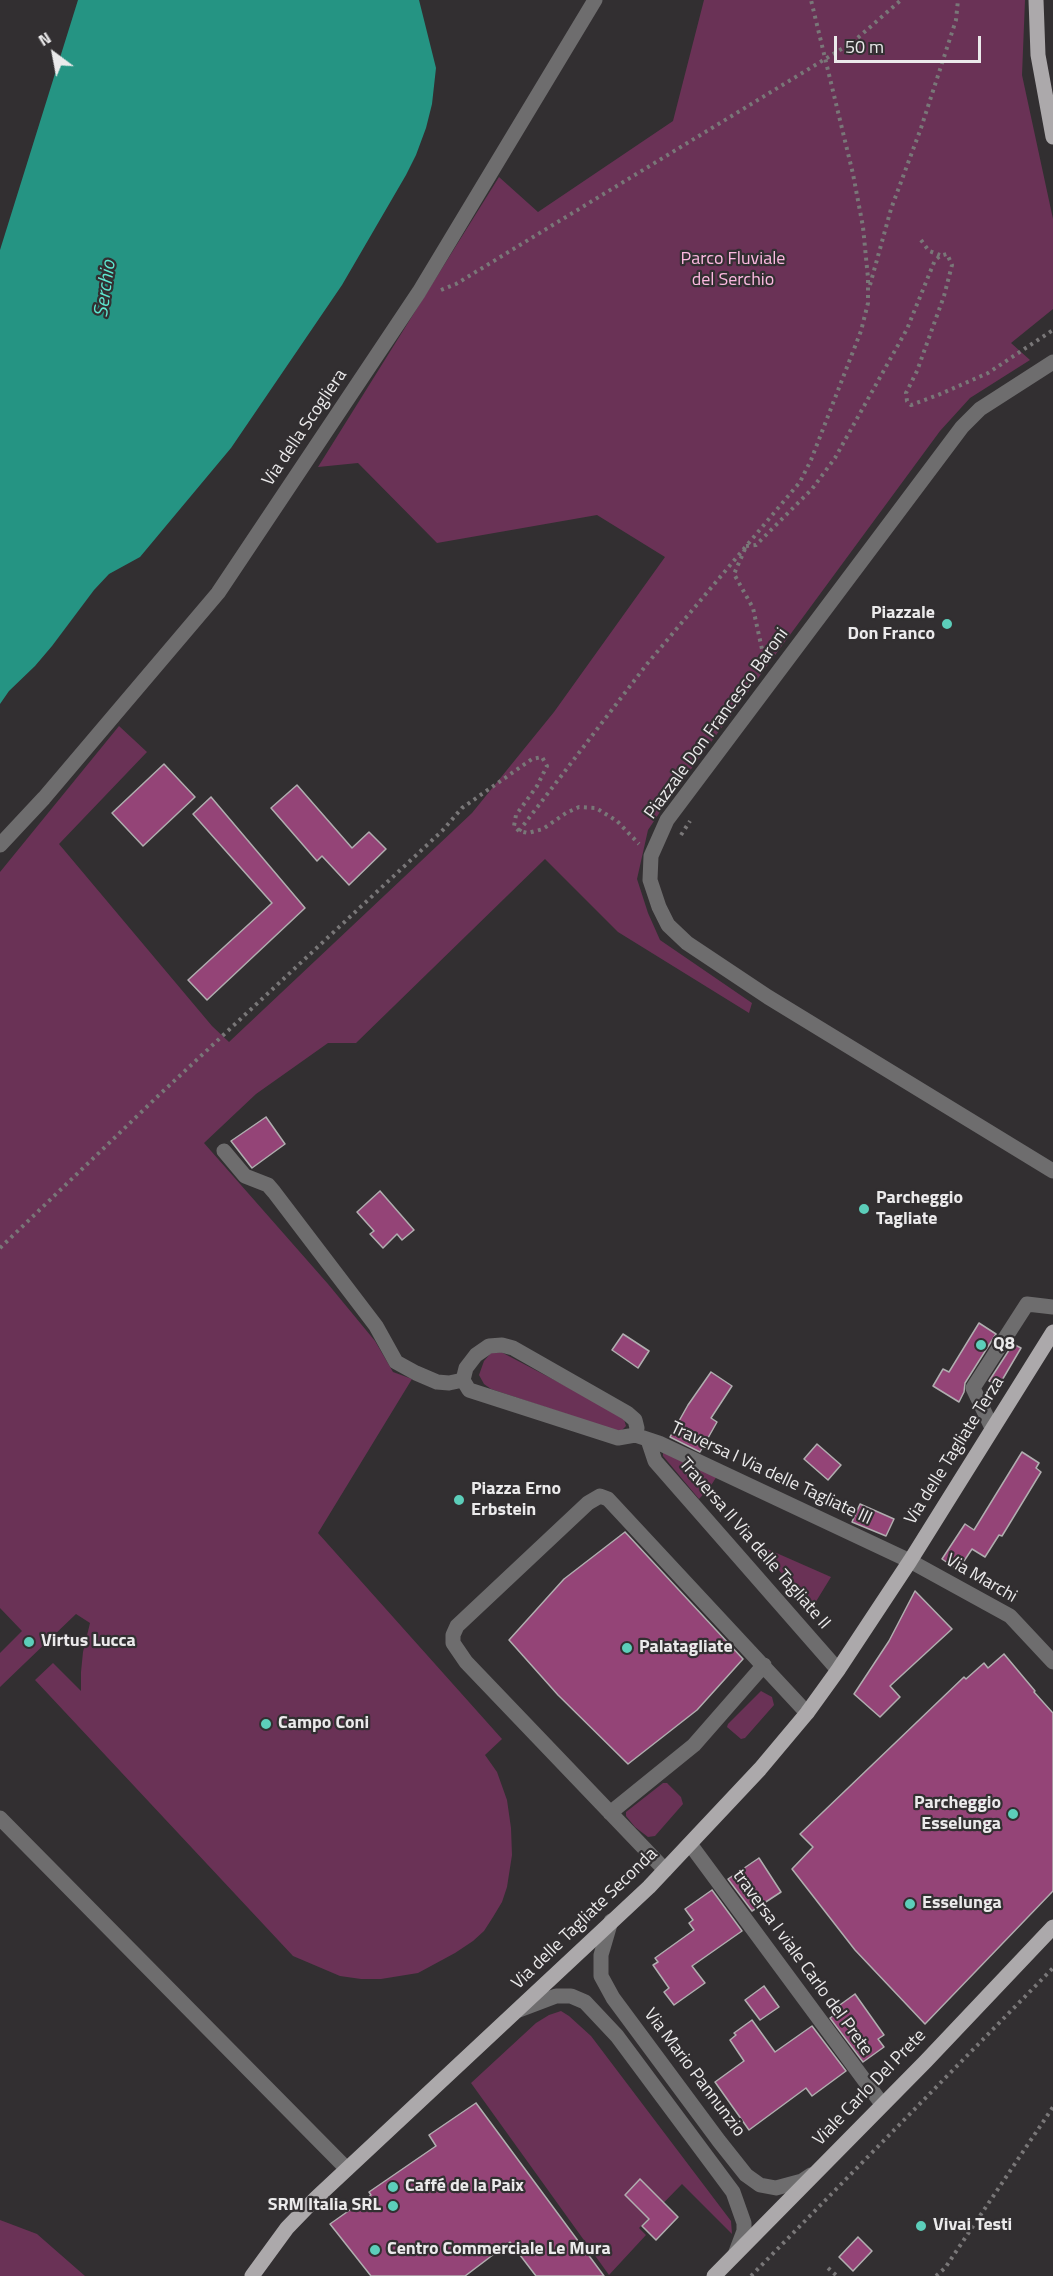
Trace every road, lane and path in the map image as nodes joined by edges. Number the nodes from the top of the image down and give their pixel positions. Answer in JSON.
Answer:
{"nodes":[{"id":1,"x":596,"y":0,"type":"edge"},
{"id":2,"x":811,"y":0,"type":"edge"},
{"id":3,"x":901,"y":0,"type":"edge"},
{"id":4,"x":958,"y":0,"type":"edge"},
{"id":5,"x":1036,"y":0,"type":"edge"},
{"id":6,"x":826,"y":58,"type":"junction"},
{"id":7,"x":1053,"y":137,"type":"edge"},
{"id":8,"x":921,"y":240,"type":"dead end"},
{"id":9,"x":940,"y":256,"type":"junction"},
{"id":10,"x":419,"y":292,"type":"junction"},
{"id":11,"x":868,"y":292,"type":"junction"},
{"id":12,"x":1053,"y":330,"type":"edge"},
{"id":13,"x":1053,"y":362,"type":"edge"},
{"id":14,"x":746,"y":546,"type":"junction"},
{"id":15,"x":770,"y":682,"type":"junction"},
{"id":16,"x":696,"y":812,"type":"dead end"},
{"id":17,"x":519,"y":831,"type":"junction"},
{"id":18,"x":679,"y":838,"type":"dead end"},
{"id":19,"x":0,"y":845,"type":"edge"},
{"id":20,"x":651,"y":856,"type":"junction"},
{"id":21,"x":224,"y":1151,"type":"dead end"},
{"id":22,"x":1053,"y":1172,"type":"edge"},
{"id":23,"x":0,"y":1248,"type":"edge"},
{"id":24,"x":1053,"y":1307,"type":"edge"},
{"id":25,"x":1053,"y":1332,"type":"edge"},
{"id":26,"x":464,"y":1380,"type":"junction"},
{"id":27,"x":992,"y":1428,"type":"junction"},
{"id":28,"x":642,"y":1438,"type":"junction"},
{"id":29,"x":910,"y":1561,"type":"junction"},
{"id":30,"x":1053,"y":1662,"type":"edge"},
{"id":31,"x":764,"y":1665,"type":"junction"},
{"id":32,"x":838,"y":1670,"type":"junction"},
{"id":33,"x":807,"y":1713,"type":"junction"},
{"id":34,"x":610,"y":1813,"type":"junction"},
{"id":35,"x":0,"y":1818,"type":"edge"},
{"id":36,"x":690,"y":1844,"type":"junction"},
{"id":37,"x":665,"y":1870,"type":"junction"},
{"id":38,"x":611,"y":1921,"type":"junction"},
{"id":39,"x":1053,"y":1927,"type":"edge"},
{"id":40,"x":1053,"y":1968,"type":"edge"},
{"id":41,"x":515,"y":2012,"type":"junction"},
{"id":42,"x":882,"y":2104,"type":"junction"},
{"id":43,"x":1053,"y":2107,"type":"edge"},
{"id":44,"x":347,"y":2169,"type":"junction"},
{"id":45,"x":816,"y":2171,"type":"junction"},
{"id":46,"x":736,"y":2252,"type":"junction"},
{"id":47,"x":828,"y":2268,"type":"dead end"},
{"id":48,"x":252,"y":2276,"type":"edge"},
{"id":49,"x":714,"y":2276,"type":"edge"},
{"id":50,"x":752,"y":2276,"type":"edge"},
{"id":51,"x":837,"y":2276,"type":"edge"},
{"id":52,"x":936,"y":2276,"type":"edge"}],
"edges":[{"from":1,"to":10,"type":"street","name":"Via della Scogliera"},
{"from":2,"to":6,"type":"path"},
{"from":3,"to":6,"type":"path"},
{"from":4,"to":11,"type":"path"},
{"from":5,"to":7,"type":"main road"},
{"from":6,"to":10,"type":"path"},
{"from":6,"to":11,"type":"path"},
{"from":8,"to":9,"type":"path"},
{"from":9,"to":12,"type":"path"},
{"from":9,"to":14,"type":"path"},
{"from":10,"to":19,"type":"street","name":"Via della Scogliera"},
{"from":11,"to":14,"type":"path"},
{"from":13,"to":15,"type":"street","name":"Piazzale Don Francesco Baroni"},
{"from":14,"to":15,"type":"path"},
{"from":14,"to":17,"type":"path"},
{"from":15,"to":20,"type":"street","name":"Piazzale Don Francesco Baroni"},
{"from":16,"to":18,"type":"path"},
{"from":17,"to":20,"type":"path"},
{"from":17,"to":23,"type":"path"},
{"from":20,"to":22,"type":"street","name":"Piazzale Don Francesco Baroni"},
{"from":21,"to":26,"type":"street"},
{"from":24,"to":27,"type":"street"},
{"from":25,"to":27,"type":"main road","name":"Via delle Tagliate Terza"},
{"from":26,"to":28,"type":"street"},
{"from":26,"to":28,"type":"street","name":"Traversa II Via delle Tagliate II"},
{"from":27,"to":29,"type":"main road","name":"Via delle Tagliate Terza"},
{"from":28,"to":29,"type":"street","name":"Traversa I Via delle Tagliate III"},
{"from":28,"to":32,"type":"street","name":"Traversa II Via delle Tagliate II"},
{"from":29,"to":30,"type":"street","name":"Via Marchi"},
{"from":29,"to":32,"type":"main road","name":"Via delle Tagliate Seconda"},
{"from":31,"to":33,"type":"street"},
{"from":31,"to":34,"type":"street"},
{"from":31,"to":34,"type":"street"},
{"from":32,"to":33,"type":"main road","name":"Via delle Tagliate Seconda"},
{"from":33,"to":36,"type":"main road","name":"Via delle Tagliate Seconda"},
{"from":34,"to":37,"type":"street"},
{"from":35,"to":44,"type":"street"},
{"from":36,"to":37,"type":"main road","name":"Via delle Tagliate Seconda"},
{"from":36,"to":42,"type":"street","name":"traversa I viale Carlo del Prete"},
{"from":37,"to":38,"type":"main road","name":"Via delle Tagliate Seconda"},
{"from":38,"to":41,"type":"main road","name":"Via delle Tagliate Seconda"},
{"from":38,"to":45,"type":"street","name":"Via Mario Pannunzio"},
{"from":39,"to":42,"type":"main road","name":"Viale Carlo Del Prete"},
{"from":40,"to":50,"type":"path"},
{"from":41,"to":44,"type":"main road","name":"Via delle Tagliate Seconda"},
{"from":41,"to":46,"type":"street"},
{"from":42,"to":45,"type":"main road","name":"Viale Carlo Del Prete"},
{"from":43,"to":52,"type":"path"},
{"from":44,"to":48,"type":"main road","name":"Via delle Tagliate Seconda"},
{"from":45,"to":46,"type":"main road","name":"Viale Carlo Del Prete"},
{"from":46,"to":49,"type":"main road","name":"Viale Carlo Del Prete"},
{"from":47,"to":51,"type":"path"}]}
